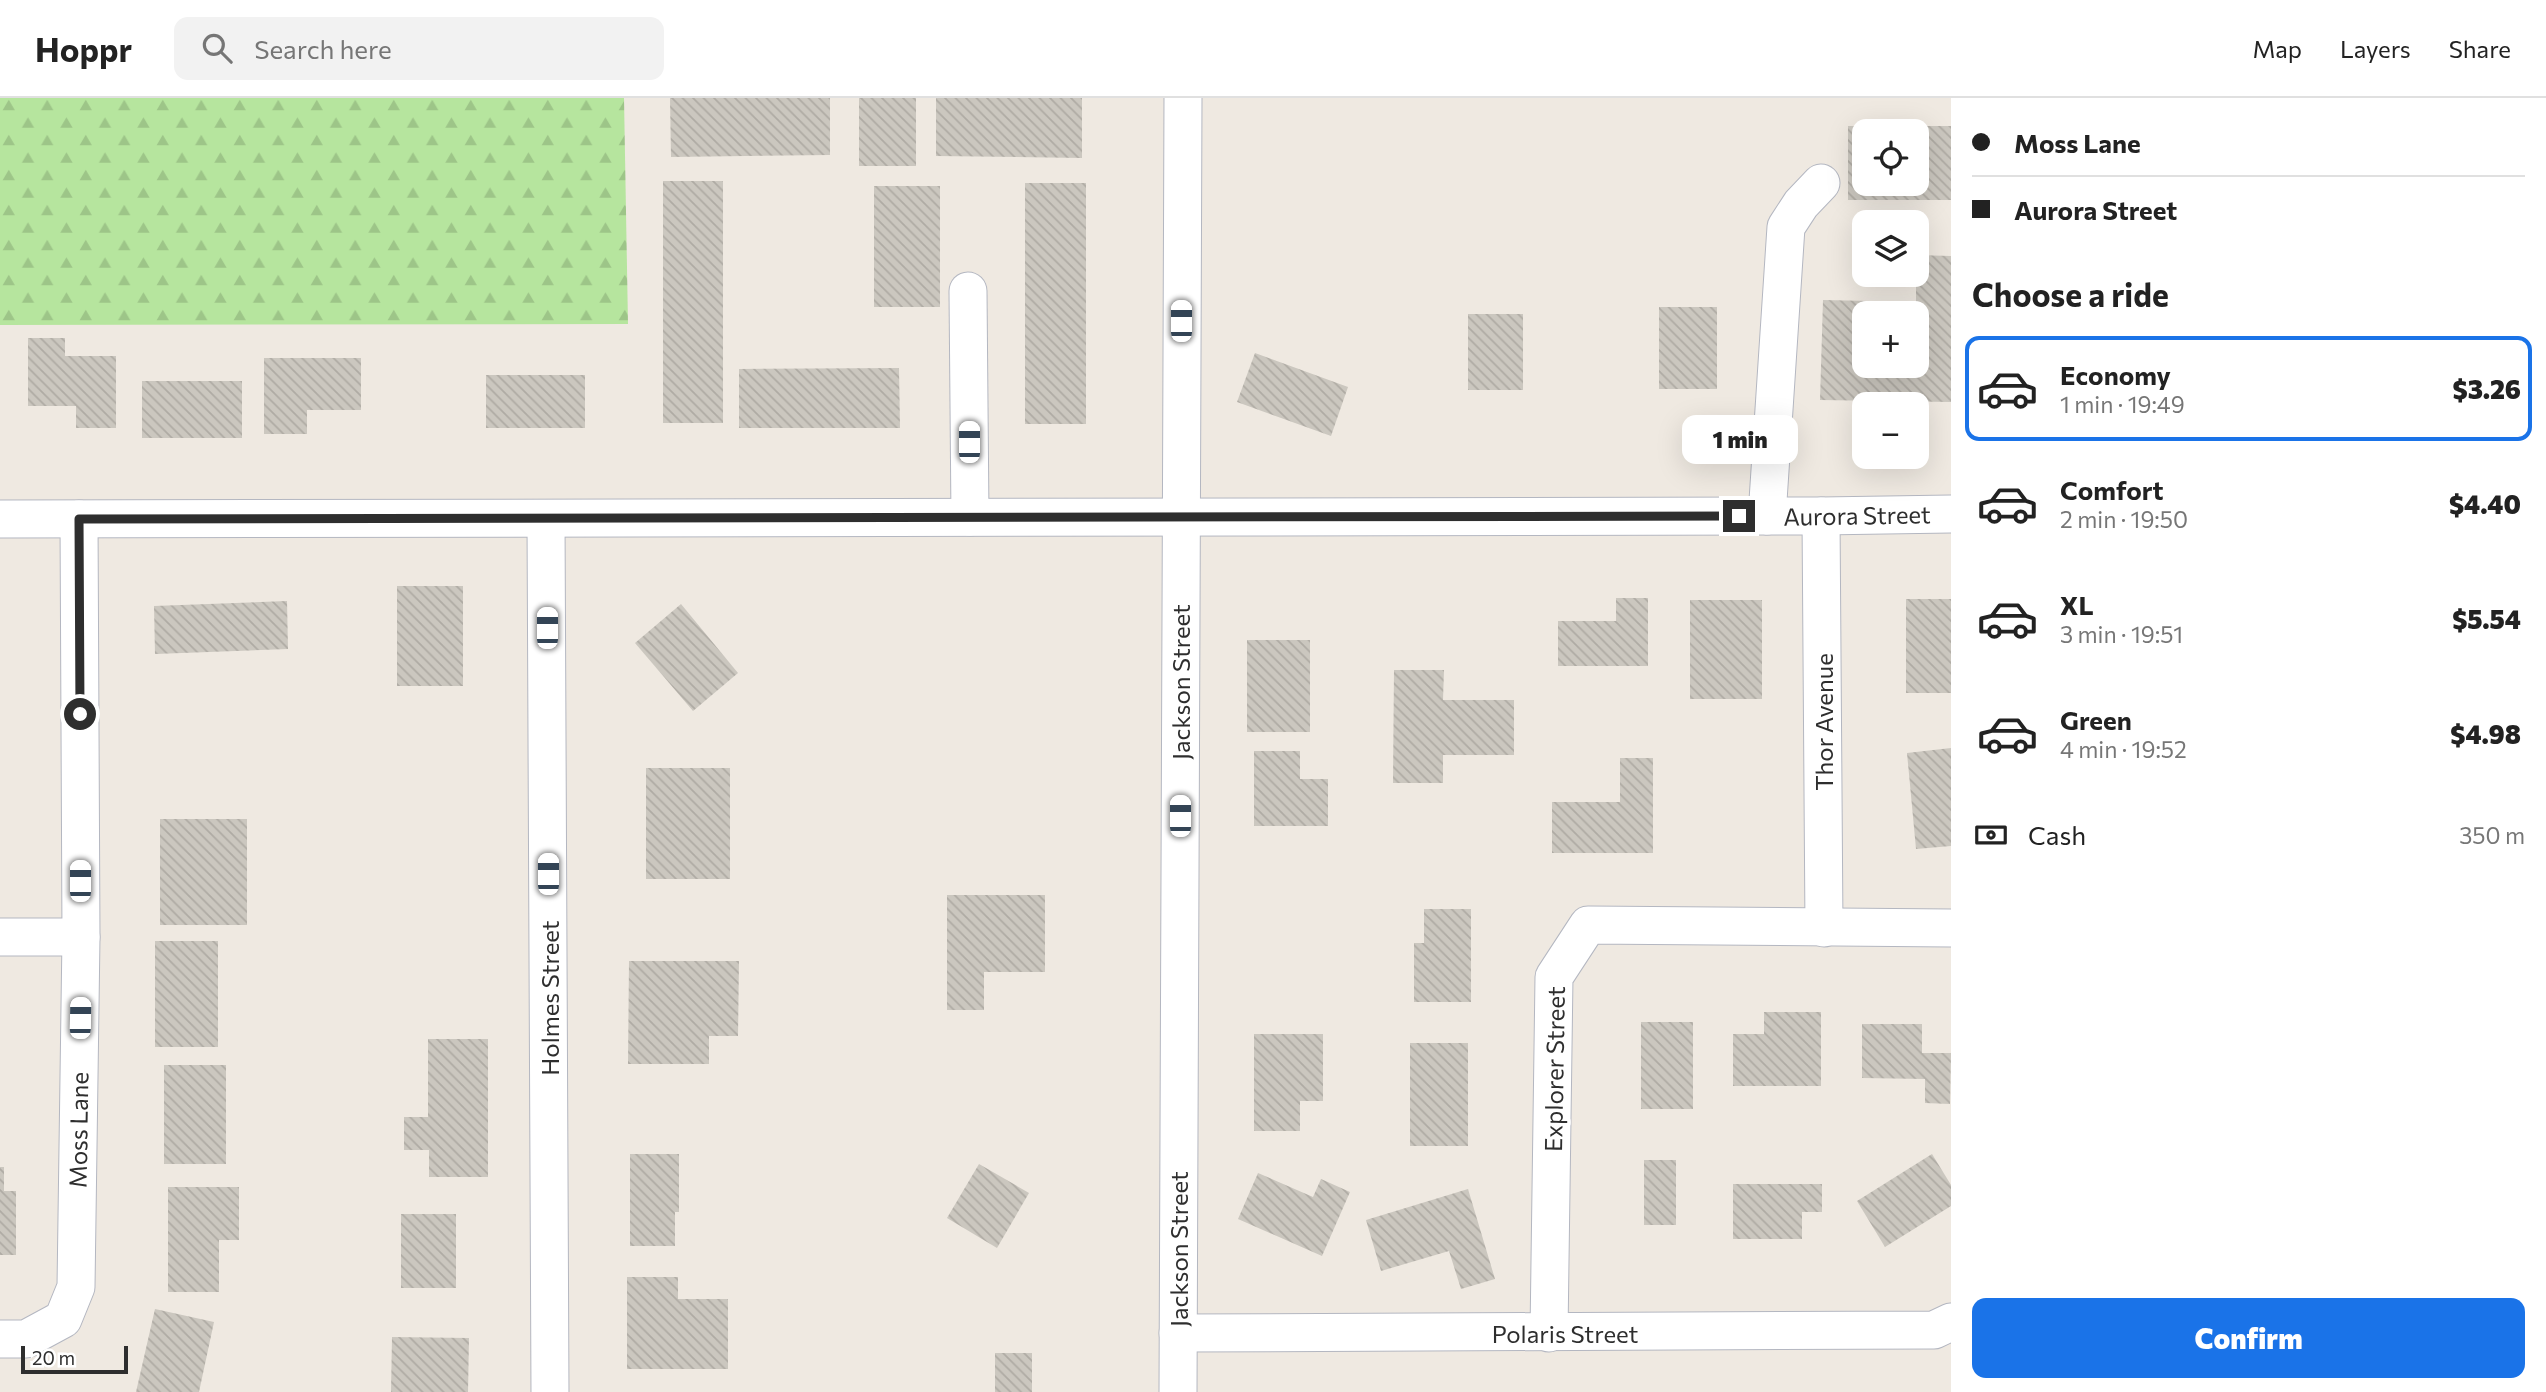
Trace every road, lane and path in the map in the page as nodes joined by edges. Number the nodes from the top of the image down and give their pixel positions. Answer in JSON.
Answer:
{"nodes":[{"id":1,"x":1183,"y":98,"type":"edge"},
{"id":2,"x":1821,"y":183,"type":"dead end"},
{"id":3,"x":968,"y":291,"type":"dead end"},
{"id":4,"x":1951,"y":514,"type":"edge"},
{"id":5,"x":1767,"y":516,"type":"junction"},
{"id":6,"x":1821,"y":516,"type":"junction"},
{"id":7,"x":970,"y":517,"type":"junction"},
{"id":8,"x":1180,"y":517,"type":"junction"},
{"id":9,"x":0,"y":519,"type":"edge"},
{"id":10,"x":79,"y":519,"type":"junction"},
{"id":11,"x":546,"y":519,"type":"junction"},
{"id":12,"x":1824,"y":928,"type":"junction"},
{"id":13,"x":1951,"y":928,"type":"edge"},
{"id":14,"x":0,"y":937,"type":"edge"},
{"id":15,"x":80,"y":937,"type":"junction"},
{"id":16,"x":1951,"y":1322,"type":"edge"},
{"id":17,"x":1549,"y":1333,"type":"junction"},
{"id":18,"x":1178,"y":1334,"type":"junction"},
{"id":19,"x":0,"y":1339,"type":"edge"},
{"id":20,"x":550,"y":1392,"type":"edge"},
{"id":21,"x":1178,"y":1392,"type":"edge"}],
"edges":[{"from":1,"to":8,"type":"street","name":"Jackson Street"},
{"from":2,"to":5,"type":"street"},
{"from":3,"to":7,"type":"street"},
{"from":4,"to":6,"type":"street","name":"Aurora Street"},
{"from":5,"to":6,"type":"street","name":"Aurora Street"},
{"from":5,"to":8,"type":"street","name":"Aurora Street"},
{"from":6,"to":12,"type":"street","name":"Thor Avenue"},
{"from":7,"to":8,"type":"street","name":"Aurora Street"},
{"from":7,"to":11,"type":"street","name":"Aurora Street"},
{"from":8,"to":18,"type":"street","name":"Jackson Street"},
{"from":9,"to":10,"type":"street","name":"Aurora Street"},
{"from":10,"to":11,"type":"street","name":"Aurora Street"},
{"from":10,"to":15,"type":"street","name":"Moss Lane"},
{"from":11,"to":20,"type":"street","name":"Holmes Street"},
{"from":12,"to":13,"type":"street","name":"Explorer Street"},
{"from":12,"to":17,"type":"street","name":"Explorer Street"},
{"from":14,"to":15,"type":"street"},
{"from":15,"to":19,"type":"street","name":"Moss Lane"},
{"from":16,"to":17,"type":"street","name":"Polaris Street"},
{"from":17,"to":18,"type":"street","name":"Polaris Street"},
{"from":18,"to":21,"type":"street","name":"Jackson Street"}]}
